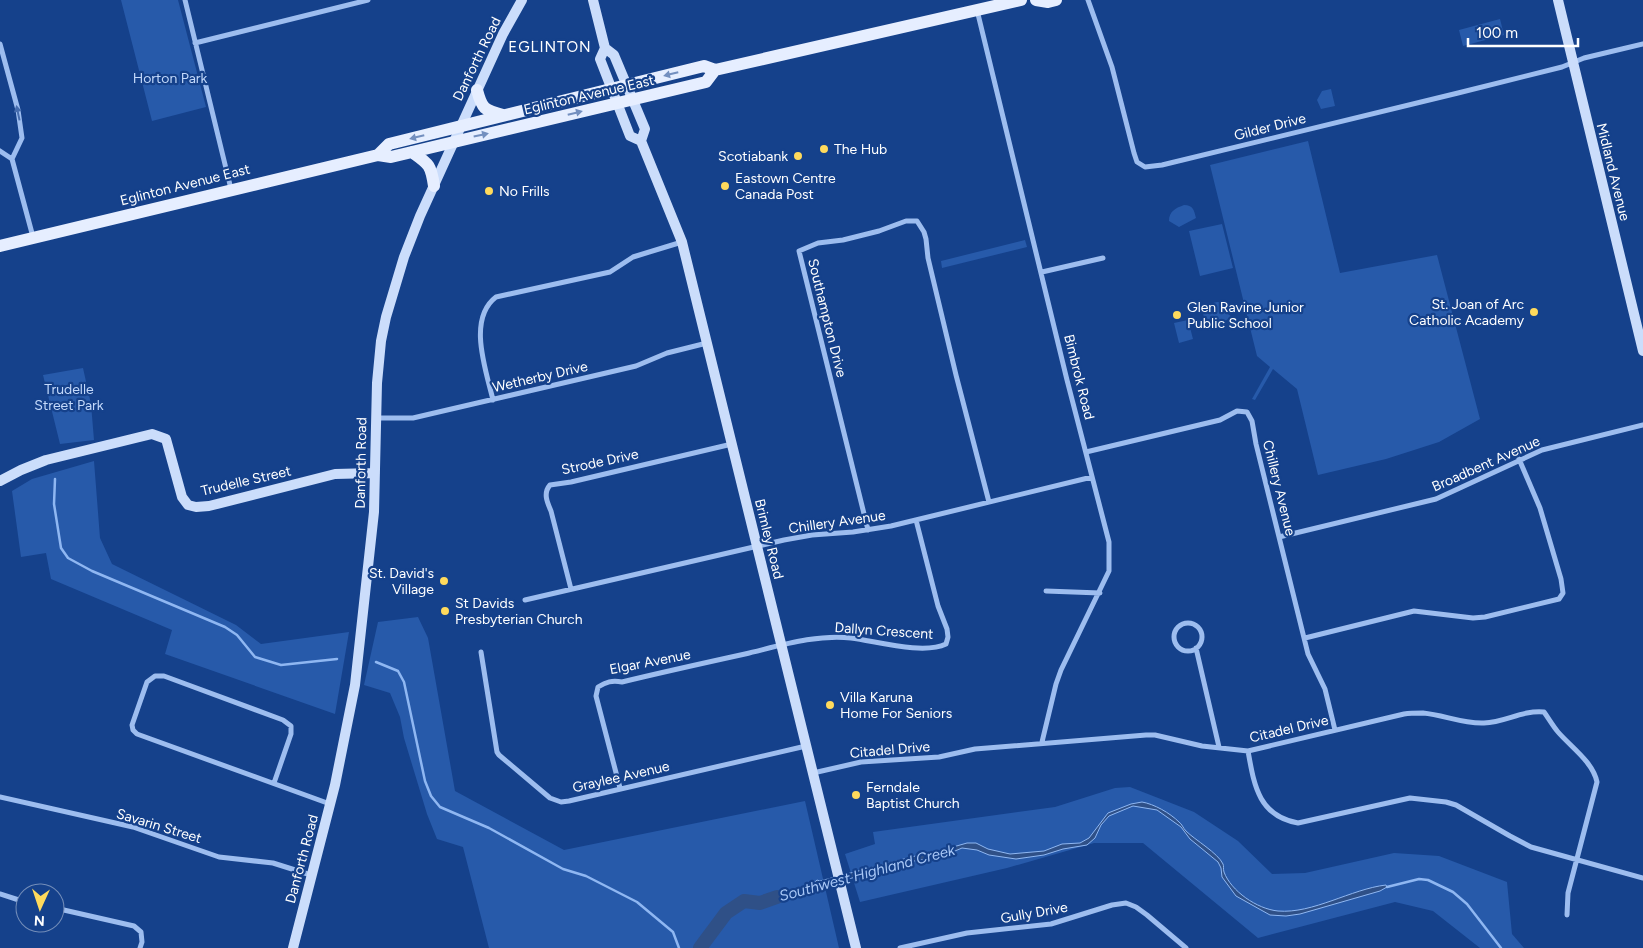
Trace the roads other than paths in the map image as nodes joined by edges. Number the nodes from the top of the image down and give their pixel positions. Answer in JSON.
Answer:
{"nodes":[{"id":1,"x":185,"y":0,"type":"edge"},
{"id":2,"x":368,"y":0,"type":"edge"},
{"id":3,"x":522,"y":0,"type":"edge"},
{"id":4,"x":593,"y":0,"type":"edge"},
{"id":5,"x":1021,"y":0,"type":"edge"},
{"id":6,"x":1036,"y":0,"type":"edge"},
{"id":7,"x":1056,"y":0,"type":"edge"},
{"id":8,"x":1088,"y":0,"type":"edge"},
{"id":9,"x":1558,"y":0,"type":"edge"},
{"id":10,"x":977,"y":9,"type":"junction"},
{"id":11,"x":195,"y":43,"type":"junction"},
{"id":12,"x":0,"y":44,"type":"edge"},
{"id":13,"x":1643,"y":44,"type":"edge"},
{"id":14,"x":605,"y":48,"type":"junction"},
{"id":15,"x":1572,"y":62,"type":"junction"},
{"id":16,"x":714,"y":70,"type":"junction"},
{"id":17,"x":626,"y":85,"type":"junction"},
{"id":18,"x":612,"y":88,"type":"junction"},
{"id":19,"x":478,"y":90,"type":"junction"},
{"id":20,"x":633,"y":100,"type":"junction"},
{"id":21,"x":617,"y":103,"type":"junction"},
{"id":22,"x":505,"y":115,"type":"junction"},
{"id":23,"x":460,"y":126,"type":"junction"},
{"id":24,"x":641,"y":141,"type":"junction"},
{"id":25,"x":453,"y":142,"type":"junction"},
{"id":26,"x":0,"y":151,"type":"edge"},
{"id":27,"x":412,"y":152,"type":"junction"},
{"id":28,"x":378,"y":155,"type":"junction"},
{"id":29,"x":12,"y":159,"type":"junction"},
{"id":30,"x":434,"y":186,"type":"junction"},
{"id":31,"x":231,"y":190,"type":"junction"},
{"id":32,"x":33,"y":238,"type":"junction"},
{"id":33,"x":682,"y":242,"type":"junction"},
{"id":34,"x":0,"y":246,"type":"edge"},
{"id":35,"x":1103,"y":258,"type":"dead end"},
{"id":36,"x":1042,"y":272,"type":"junction"},
{"id":37,"x":707,"y":343,"type":"junction"},
{"id":38,"x":1643,"y":351,"type":"edge"},
{"id":39,"x":493,"y":400,"type":"junction"},
{"id":40,"x":376,"y":418,"type":"junction"},
{"id":41,"x":1643,"y":425,"type":"edge"},
{"id":42,"x":732,"y":444,"type":"junction"},
{"id":43,"x":1086,"y":452,"type":"junction"},
{"id":44,"x":1519,"y":459,"type":"junction"},
{"id":45,"x":375,"y":473,"type":"junction"},
{"id":46,"x":1092,"y":477,"type":"junction"},
{"id":47,"x":0,"y":481,"type":"edge"},
{"id":48,"x":989,"y":502,"type":"junction"},
{"id":49,"x":916,"y":520,"type":"junction"},
{"id":50,"x":868,"y":530,"type":"junction"},
{"id":51,"x":1279,"y":537,"type":"junction"},
{"id":52,"x":757,"y":546,"type":"junction"},
{"id":53,"x":571,"y":589,"type":"junction"},
{"id":54,"x":1046,"y":591,"type":"dead end"},
{"id":55,"x":1100,"y":593,"type":"junction"},
{"id":56,"x":525,"y":600,"type":"dead end"},
{"id":57,"x":1305,"y":638,"type":"junction"},
{"id":58,"x":781,"y":646,"type":"junction"},
{"id":59,"x":1196,"y":648,"type":"junction"},
{"id":60,"x":481,"y":652,"type":"dead end"},
{"id":61,"x":1335,"y":730,"type":"junction"},
{"id":62,"x":1042,"y":742,"type":"junction"},
{"id":63,"x":806,"y":746,"type":"junction"},
{"id":64,"x":1219,"y":748,"type":"junction"},
{"id":65,"x":1248,"y":750,"type":"junction"},
{"id":66,"x":813,"y":773,"type":"junction"},
{"id":67,"x":274,"y":782,"type":"junction"},
{"id":68,"x":620,"y":788,"type":"junction"},
{"id":69,"x":0,"y":797,"type":"edge"},
{"id":70,"x":330,"y":804,"type":"junction"},
{"id":71,"x":1577,"y":859,"type":"junction"},
{"id":72,"x":312,"y":875,"type":"junction"},
{"id":73,"x":1643,"y":878,"type":"edge"},
{"id":74,"x":0,"y":894,"type":"edge"},
{"id":75,"x":15,"y":899,"type":"edge"},
{"id":76,"x":65,"y":910,"type":"edge"},
{"id":77,"x":1567,"y":915,"type":"dead end"},
{"id":78,"x":140,"y":948,"type":"edge"},
{"id":79,"x":293,"y":948,"type":"edge"},
{"id":80,"x":856,"y":948,"type":"edge"},
{"id":81,"x":900,"y":948,"type":"edge"},
{"id":82,"x":1186,"y":948,"type":"edge"}],
"edges":[{"from":1,"to":11,"type":"street"},
{"from":2,"to":11,"type":"street"},
{"from":3,"to":19,"type":"main road","name":"Danforth Road"},
{"from":4,"to":14,"type":"main road","name":"Brimley Road"},
{"from":5,"to":10,"type":"main road","name":"Eglinton Avenue East"},
{"from":6,"to":7,"type":"main road"},
{"from":8,"to":15,"type":"street","name":"Gilder Drive"},
{"from":9,"to":15,"type":"main road","name":"Midland Avenue"},
{"from":10,"to":16,"type":"main road","name":"Eglinton Avenue East"},
{"from":10,"to":36,"type":"street","name":"Bimbrok Road"},
{"from":11,"to":31,"type":"street"},
{"from":29,"to":12,"type":"street","one_way":true},
{"from":13,"to":15,"type":"street"},
{"from":14,"to":17,"type":"main road","name":"Brimley Road"},
{"from":14,"to":18,"type":"main road","name":"Brimley Road"},
{"from":15,"to":38,"type":"main road","name":"Midland Avenue"},
{"from":16,"to":17,"type":"main road","name":"Eglinton Avenue East","one_way":true},
{"from":16,"to":20,"type":"main road","name":"Eglinton Avenue East"},
{"from":17,"to":18,"type":"main road","name":"Eglinton Avenue East"},
{"from":17,"to":20,"type":"main road","name":"Brimley Road"},
{"from":18,"to":21,"type":"main road","name":"Brimley Road"},
{"from":18,"to":22,"type":"main road","name":"Eglinton Avenue East"},
{"from":19,"to":22,"type":"main road"},
{"from":19,"to":23,"type":"main road","name":"Danforth Road"},
{"from":20,"to":21,"type":"main road","name":"Eglinton Avenue East"},
{"from":20,"to":24,"type":"main road","name":"Brimley Road"},
{"from":21,"to":24,"type":"main road","name":"Brimley Road"},
{"from":25,"to":21,"type":"main road","name":"Eglinton Avenue East","one_way":true},
{"from":22,"to":23,"type":"main road","name":"Eglinton Avenue East"},
{"from":23,"to":25,"type":"main road","name":"Danforth Road"},
{"from":23,"to":28,"type":"main road","name":"Eglinton Avenue East","one_way":true},
{"from":24,"to":33,"type":"main road","name":"Brimley Road"},
{"from":25,"to":27,"type":"main road","name":"Eglinton Avenue East"},
{"from":25,"to":30,"type":"main road","name":"Danforth Road"},
{"from":26,"to":29,"type":"street"},
{"from":27,"to":28,"type":"main road","name":"Eglinton Avenue East"},
{"from":27,"to":30,"type":"main road"},
{"from":28,"to":31,"type":"main road","name":"Eglinton Avenue East"},
{"from":29,"to":32,"type":"street"},
{"from":30,"to":40,"type":"main road","name":"Danforth Road"},
{"from":31,"to":32,"type":"main road","name":"Eglinton Avenue East"},
{"from":32,"to":34,"type":"main road","name":"Eglinton Avenue East"},
{"from":33,"to":37,"type":"main road","name":"Brimley Road"},
{"from":33,"to":39,"type":"street"},
{"from":35,"to":36,"type":"street"},
{"from":36,"to":43,"type":"street","name":"Bimbrok Road"},
{"from":37,"to":39,"type":"street","name":"Wetherby Drive"},
{"from":37,"to":42,"type":"main road","name":"Brimley Road"},
{"from":39,"to":40,"type":"street","name":"Wetherby Drive"},
{"from":40,"to":45,"type":"main road","name":"Danforth Road"},
{"from":41,"to":44,"type":"street","name":"Broadbent Avenue"},
{"from":42,"to":52,"type":"main road","name":"Brimley Road"},
{"from":42,"to":53,"type":"street","name":"Strode Drive"},
{"from":43,"to":46,"type":"street","name":"Bimbrok Road"},
{"from":43,"to":51,"type":"street","name":"Chillery Avenue"},
{"from":44,"to":51,"type":"street","name":"Broadbent Avenue"},
{"from":44,"to":57,"type":"street"},
{"from":45,"to":47,"type":"main road","name":"Trudelle Street"},
{"from":45,"to":70,"type":"main road","name":"Danforth Road"},
{"from":46,"to":48,"type":"street","name":"Chillery Avenue"},
{"from":46,"to":55,"type":"street","name":"Bimbrok Road"},
{"from":48,"to":49,"type":"street","name":"Chillery Avenue"},
{"from":48,"to":50,"type":"street","name":"Southampton Drive"},
{"from":49,"to":50,"type":"street","name":"Chillery Avenue"},
{"from":49,"to":58,"type":"street","name":"Dallyn Crescent"},
{"from":50,"to":52,"type":"street","name":"Chillery Avenue"},
{"from":51,"to":57,"type":"street","name":"Chillery Avenue"},
{"from":52,"to":53,"type":"street","name":"Chillery Avenue"},
{"from":52,"to":58,"type":"main road","name":"Brimley Road"},
{"from":53,"to":56,"type":"street","name":"Chillery Avenue"},
{"from":54,"to":55,"type":"street"},
{"from":55,"to":62,"type":"street","name":"Bimbrok Road"},
{"from":57,"to":61,"type":"street","name":"Chillery Avenue"},
{"from":58,"to":63,"type":"main road","name":"Brimley Road"},
{"from":58,"to":68,"type":"street","name":"Elgar Avenue"},
{"from":59,"to":59,"type":"street"},
{"from":59,"to":64,"type":"street"},
{"from":60,"to":68,"type":"street","name":"Graylee Avenue"},
{"from":61,"to":65,"type":"street","name":"Citadel Drive"},
{"from":61,"to":71,"type":"street","name":"Citadel Drive"},
{"from":62,"to":64,"type":"street","name":"Citadel Drive"},
{"from":62,"to":66,"type":"street","name":"Citadel Drive"},
{"from":63,"to":66,"type":"main road","name":"Brimley Road"},
{"from":63,"to":68,"type":"street","name":"Graylee Avenue"},
{"from":64,"to":65,"type":"street","name":"Citadel Drive"},
{"from":65,"to":71,"type":"street"},
{"from":66,"to":80,"type":"main road","name":"Brimley Road"},
{"from":67,"to":67,"type":"street"},
{"from":67,"to":70,"type":"street"},
{"from":69,"to":72,"type":"street","name":"Savarin Street"},
{"from":70,"to":72,"type":"main road","name":"Danforth Road"},
{"from":71,"to":73,"type":"street"},
{"from":71,"to":77,"type":"street","name":"Citadel Drive"},
{"from":72,"to":79,"type":"main road","name":"Danforth Road"},
{"from":74,"to":75,"type":"street"},
{"from":76,"to":78,"type":"street"},
{"from":81,"to":82,"type":"street","name":"Gully Drive"}]}
